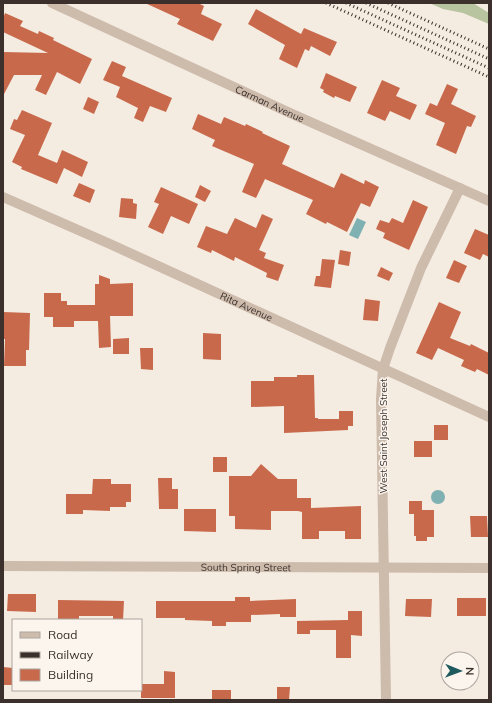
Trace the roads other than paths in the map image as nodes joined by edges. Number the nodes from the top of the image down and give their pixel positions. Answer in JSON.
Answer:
{"nodes":[{"id":1,"x":52,"y":3,"type":"edge"},
{"id":2,"x":460,"y":188,"type":"junction"},
{"id":3,"x":3,"y":197,"type":"edge"},
{"id":4,"x":489,"y":202,"type":"edge"},
{"id":5,"x":383,"y":369,"type":"junction"},
{"id":6,"x":489,"y":417,"type":"edge"},
{"id":7,"x":3,"y":566,"type":"edge"},
{"id":8,"x":384,"y":568,"type":"junction"},
{"id":9,"x":489,"y":568,"type":"edge"},
{"id":10,"x":386,"y":700,"type":"edge"}],
"edges":[{"from":1,"to":2,"type":"street","name":"Carman Avenue"},
{"from":2,"to":4,"type":"street","name":"Carman Avenue"},
{"from":2,"to":5,"type":"street","name":"West Saint Joseph Street"},
{"from":3,"to":5,"type":"street","name":"Rita Avenue"},
{"from":5,"to":6,"type":"street","name":"Rita Avenue"},
{"from":5,"to":8,"type":"street","name":"West Saint Joseph Street"},
{"from":7,"to":8,"type":"street","name":"South Spring Street"},
{"from":8,"to":9,"type":"street","name":"South Spring Street"},
{"from":8,"to":10,"type":"street","name":"West Saint Joseph Street"}]}
